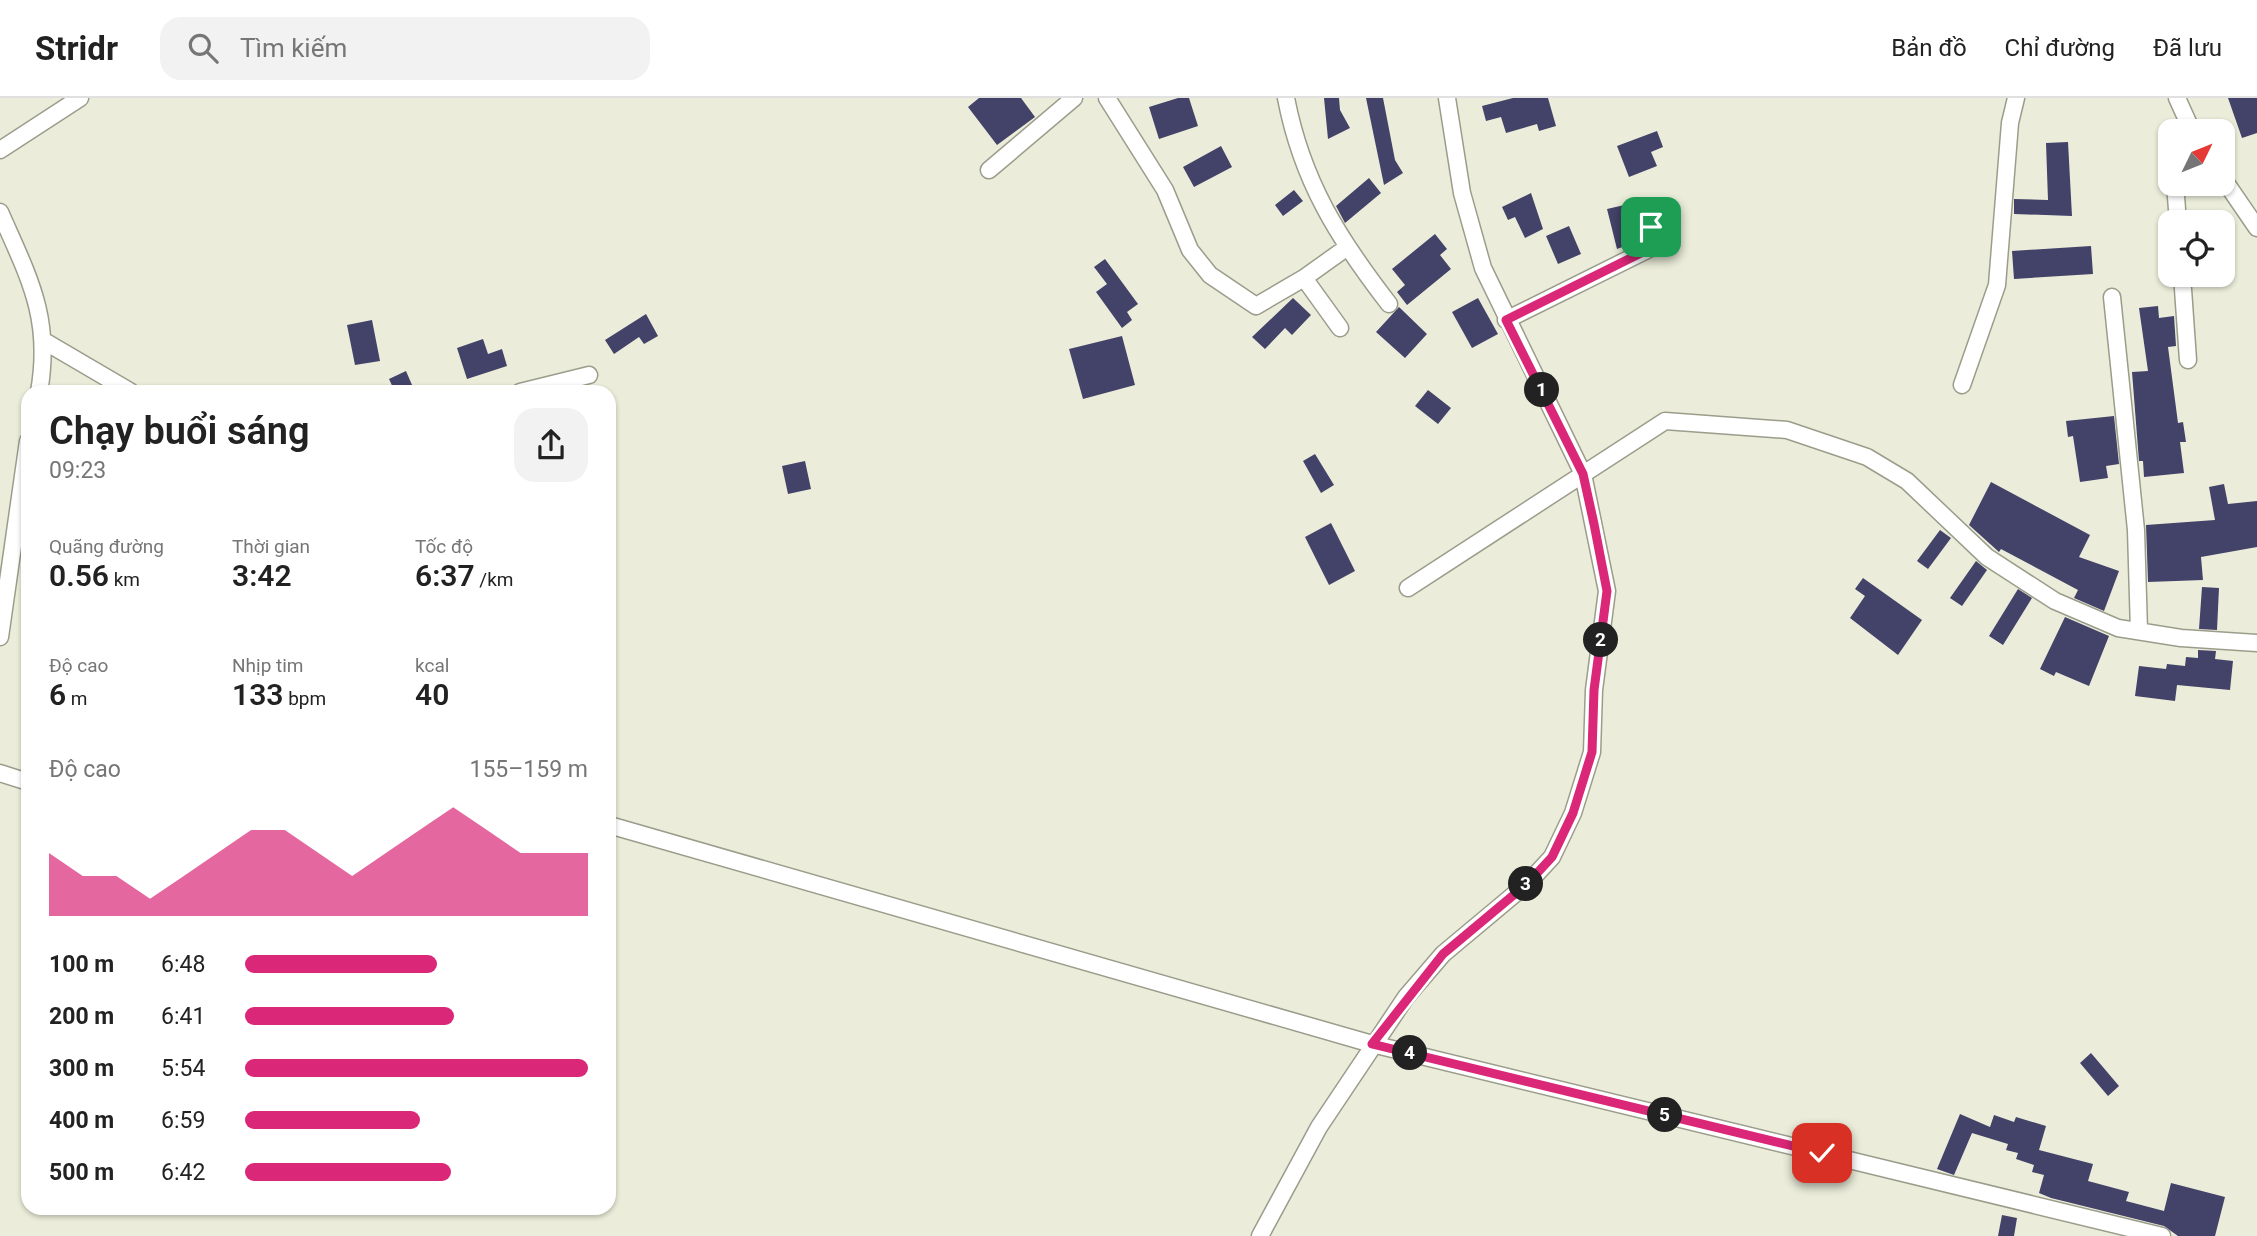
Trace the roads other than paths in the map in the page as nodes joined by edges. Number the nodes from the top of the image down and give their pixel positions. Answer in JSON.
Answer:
{"nodes":[{"id":1,"x":80,"y":98,"type":"edge"},
{"id":2,"x":1074,"y":98,"type":"edge"},
{"id":3,"x":1107,"y":98,"type":"edge"},
{"id":4,"x":1286,"y":98,"type":"edge"},
{"id":5,"x":1447,"y":98,"type":"edge"},
{"id":6,"x":2016,"y":98,"type":"edge"},
{"id":7,"x":2177,"y":98,"type":"edge"},
{"id":8,"x":2183,"y":119,"type":"edge"},
{"id":9,"x":0,"y":150,"type":"edge"},
{"id":10,"x":989,"y":170,"type":"dead end"},
{"id":11,"x":2235,"y":196,"type":"edge"},
{"id":12,"x":0,"y":212,"type":"edge"},
{"id":13,"x":1651,"y":227,"type":"dead end"},
{"id":14,"x":2257,"y":228,"type":"edge"},
{"id":15,"x":1346,"y":248,"type":"junction"},
{"id":16,"x":1304,"y":278,"type":"junction"},
{"id":17,"x":2183,"y":287,"type":"edge"},
{"id":18,"x":2112,"y":298,"type":"dead end"},
{"id":19,"x":1390,"y":304,"type":"dead end"},
{"id":20,"x":1506,"y":320,"type":"junction"},
{"id":21,"x":1340,"y":328,"type":"dead end"},
{"id":22,"x":44,"y":341,"type":"junction"},
{"id":23,"x":2188,"y":360,"type":"dead end"},
{"id":24,"x":589,"y":375,"type":"dead end"},
{"id":25,"x":40,"y":385,"type":"edge"},
{"id":26,"x":119,"y":385,"type":"edge"},
{"id":27,"x":548,"y":385,"type":"edge"},
{"id":28,"x":1962,"y":386,"type":"dead end"},
{"id":29,"x":1583,"y":474,"type":"junction"},
{"id":30,"x":21,"y":492,"type":"edge"},
{"id":31,"x":1408,"y":588,"type":"dead end"},
{"id":32,"x":2139,"y":631,"type":"junction"},
{"id":33,"x":0,"y":637,"type":"edge"},
{"id":34,"x":2257,"y":643,"type":"edge"},
{"id":35,"x":0,"y":772,"type":"edge"},
{"id":36,"x":21,"y":780,"type":"edge"},
{"id":37,"x":616,"y":827,"type":"edge"},
{"id":38,"x":1372,"y":1044,"type":"junction"},
{"id":39,"x":1260,"y":1236,"type":"edge"},
{"id":40,"x":2162,"y":1236,"type":"edge"}],
"edges":[{"from":1,"to":9,"type":"street"},
{"from":2,"to":10,"type":"street"},
{"from":3,"to":16,"type":"street"},
{"from":4,"to":15,"type":"street"},
{"from":5,"to":20,"type":"street"},
{"from":6,"to":28,"type":"street"},
{"from":7,"to":8,"type":"street"},
{"from":11,"to":14,"type":"street"},
{"from":12,"to":22,"type":"street"},
{"from":13,"to":20,"type":"street"},
{"from":15,"to":16,"type":"street"},
{"from":15,"to":19,"type":"street"},
{"from":16,"to":21,"type":"street"},
{"from":17,"to":23,"type":"street"},
{"from":18,"to":32,"type":"street"},
{"from":20,"to":29,"type":"street"},
{"from":22,"to":25,"type":"street"},
{"from":22,"to":26,"type":"street"},
{"from":24,"to":27,"type":"street"},
{"from":29,"to":31,"type":"street"},
{"from":29,"to":32,"type":"street"},
{"from":29,"to":38,"type":"street"},
{"from":30,"to":33,"type":"street"},
{"from":32,"to":34,"type":"street"},
{"from":35,"to":36,"type":"street"},
{"from":37,"to":38,"type":"street"},
{"from":38,"to":39,"type":"street"},
{"from":38,"to":40,"type":"street"}]}
